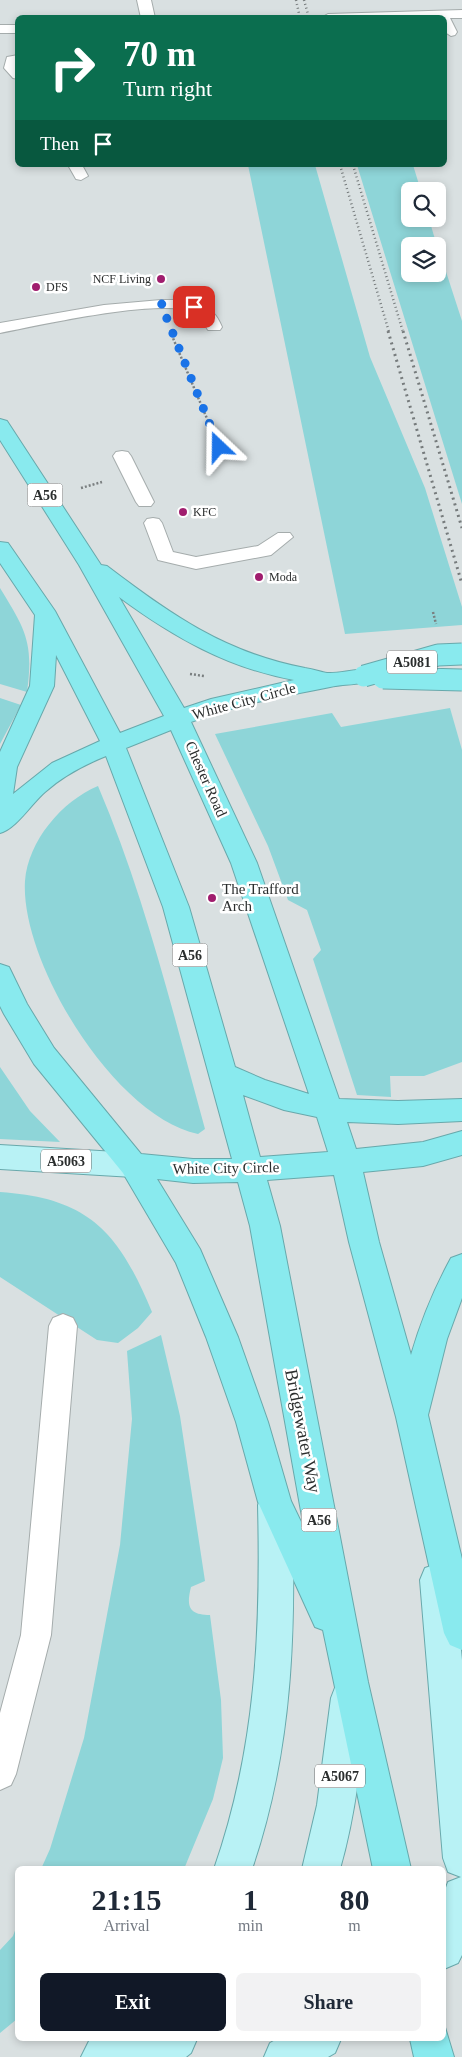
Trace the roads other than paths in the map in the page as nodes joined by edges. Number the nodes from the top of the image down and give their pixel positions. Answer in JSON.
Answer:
{"nodes":[{"id":1,"x":144,"y":0,"type":"edge"},
{"id":2,"x":462,"y":14,"type":"edge"},
{"id":3,"x":147,"y":15,"type":"edge"},
{"id":4,"x":447,"y":16,"type":"edge"},
{"id":5,"x":447,"y":26,"type":"edge"},
{"id":6,"x":15,"y":29,"type":"edge"},
{"id":7,"x":0,"y":30,"type":"edge"},
{"id":8,"x":452,"y":32,"type":"dead end"},
{"id":9,"x":15,"y":60,"type":"edge"},
{"id":10,"x":15,"y":72,"type":"edge"},
{"id":11,"x":214,"y":327,"type":"dead end"},
{"id":12,"x":0,"y":328,"type":"edge"},
{"id":13,"x":0,"y":425,"type":"edge"},
{"id":14,"x":122,"y":456,"type":"dead end"},
{"id":15,"x":145,"y":502,"type":"dead end"},
{"id":16,"x":153,"y":523,"type":"dead end"},
{"id":17,"x":284,"y":537,"type":"dead end"},
{"id":18,"x":0,"y":548,"type":"edge"},
{"id":19,"x":90,"y":564,"type":"junction"},
{"id":20,"x":44,"y":611,"type":"junction"},
{"id":21,"x":462,"y":654,"type":"edge"},
{"id":22,"x":364,"y":676,"type":"junction"},
{"id":23,"x":332,"y":679,"type":"junction"},
{"id":24,"x":462,"y":680,"type":"edge"},
{"id":25,"x":178,"y":719,"type":"junction"},
{"id":26,"x":113,"y":746,"type":"junction"},
{"id":27,"x":0,"y":799,"type":"edge"},
{"id":28,"x":0,"y":825,"type":"edge"},
{"id":29,"x":0,"y":974,"type":"edge"},
{"id":30,"x":224,"y":1074,"type":"junction"},
{"id":31,"x":329,"y":1109,"type":"junction"},
{"id":32,"x":451,"y":1110,"type":"edge"},
{"id":33,"x":459,"y":1144,"type":"edge"},
{"id":34,"x":0,"y":1157,"type":"edge"},
{"id":35,"x":346,"y":1163,"type":"junction"},
{"id":36,"x":133,"y":1165,"type":"junction"},
{"id":37,"x":250,"y":1170,"type":"junction"},
{"id":38,"x":462,"y":1268,"type":"edge"},
{"id":39,"x":63,"y":1326,"type":"dead end"},
{"id":40,"x":412,"y":1417,"type":"junction"},
{"id":41,"x":429,"y":1486,"type":"junction"},
{"id":42,"x":275,"y":1502,"type":"junction"},
{"id":43,"x":462,"y":1633,"type":"edge"},
{"id":44,"x":348,"y":1669,"type":"junction"},
{"id":45,"x":0,"y":1774,"type":"edge"},
{"id":46,"x":462,"y":1858,"type":"edge"},
{"id":47,"x":235,"y":1866,"type":"edge"},
{"id":48,"x":322,"y":1866,"type":"edge"},
{"id":49,"x":391,"y":1866,"type":"edge"},
{"id":50,"x":462,"y":1896,"type":"edge"},
{"id":51,"x":446,"y":1945,"type":"edge"},
{"id":52,"x":117,"y":2041,"type":"edge"},
{"id":53,"x":174,"y":2041,"type":"edge"},
{"id":54,"x":317,"y":2041,"type":"edge"},
{"id":55,"x":430,"y":2041,"type":"edge"},
{"id":56,"x":101,"y":2057,"type":"edge"},
{"id":57,"x":151,"y":2057,"type":"edge"},
{"id":58,"x":284,"y":2057,"type":"edge"},
{"id":59,"x":434,"y":2057,"type":"edge"}],
"edges":[{"from":1,"to":3,"type":"street"},
{"from":2,"to":4,"type":"street"},
{"from":5,"to":8,"type":"lane"},
{"from":6,"to":7,"type":"street"},
{"from":9,"to":10,"type":"lane"},
{"from":11,"to":12,"type":"lane"},
{"from":13,"to":19,"type":"highway","name":"Chester Road","number":"A56"},
{"from":14,"to":15,"type":"lane"},
{"from":16,"to":17,"type":"lane"},
{"from":18,"to":20,"type":"highway","number":"A56"},
{"from":19,"to":23,"type":"highway","number":"A56"},
{"from":19,"to":25,"type":"highway","name":"Chester Road","number":"A56"},
{"from":20,"to":26,"type":"highway","number":"A56"},
{"from":20,"to":27,"type":"highway"},
{"from":21,"to":22,"type":"highway","number":"A5081","bridge":true},
{"from":22,"to":23,"type":"highway","name":"White City Circle","number":"A56"},
{"from":22,"to":24,"type":"highway","name":"White City Circle","bridge":true},
{"from":23,"to":25,"type":"highway","name":"White City Circle","number":"A56"},
{"from":25,"to":26,"type":"highway","name":"White City Circle","number":"A56"},
{"from":25,"to":31,"type":"highway","name":"Chester Road","number":"A56"},
{"from":26,"to":28,"type":"highway","name":"White City Circle","number":"A56"},
{"from":26,"to":30,"type":"highway","number":"A56"},
{"from":29,"to":36,"type":"highway"},
{"from":30,"to":31,"type":"highway"},
{"from":30,"to":37,"type":"highway","number":"A56"},
{"from":31,"to":32,"type":"highway"},
{"from":31,"to":35,"type":"highway","name":"Chester Road","number":"A56"},
{"from":33,"to":35,"type":"highway","name":"White City Circle"},
{"from":34,"to":36,"type":"main road","number":"A5063"},
{"from":35,"to":37,"type":"highway","name":"White City Circle"},
{"from":35,"to":40,"type":"highway","number":"A56"},
{"from":36,"to":37,"type":"highway","name":"White City Circle"},
{"from":36,"to":42,"type":"highway"},
{"from":37,"to":44,"type":"highway","name":"Bridgewater Way","number":"A56"},
{"from":38,"to":40,"type":"highway"},
{"from":39,"to":45,"type":"lane"},
{"from":40,"to":41,"type":"highway","number":"A56"},
{"from":41,"to":43,"type":"highway","number":"A56"},
{"from":41,"to":46,"type":"main road"},
{"from":42,"to":44,"type":"highway"},
{"from":42,"to":47,"type":"main road"},
{"from":44,"to":48,"type":"main road","number":"A5067"},
{"from":44,"to":49,"type":"highway","name":"Bridgewater Way","number":"A56"},
{"from":50,"to":51,"type":"main road"},
{"from":52,"to":56,"type":"main road"},
{"from":53,"to":57,"type":"main road"},
{"from":54,"to":58,"type":"main road"},
{"from":55,"to":59,"type":"highway"}]}
